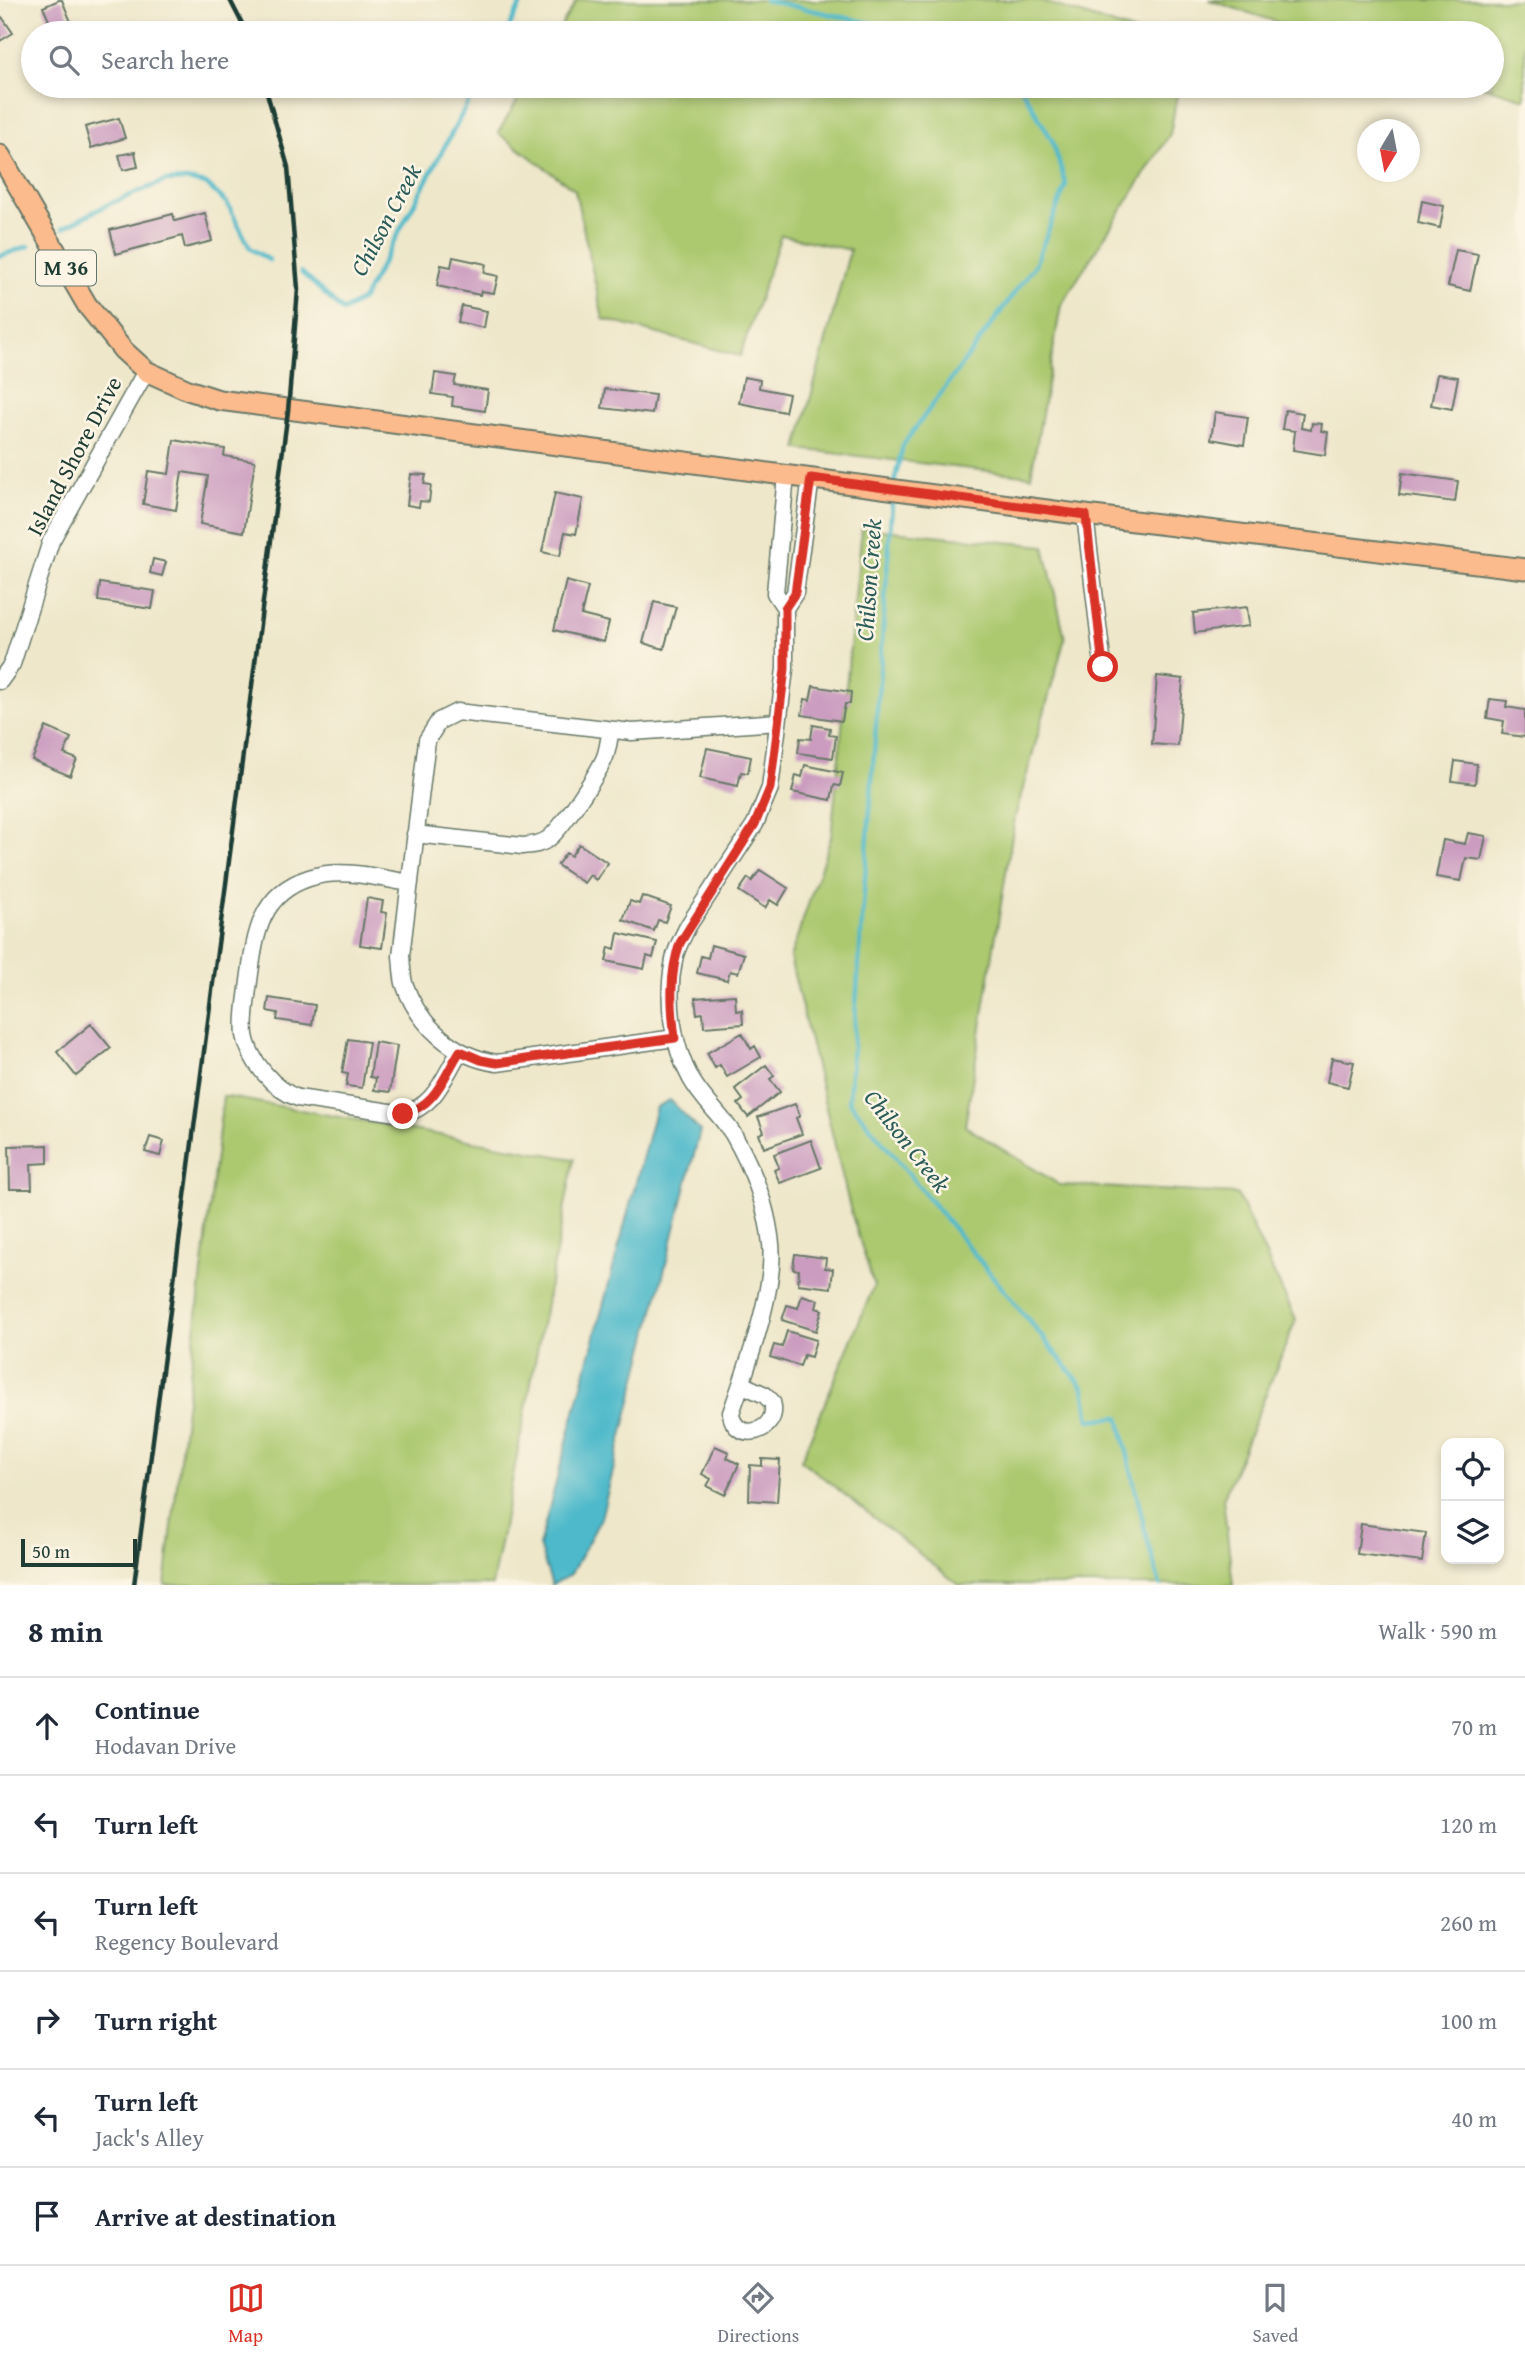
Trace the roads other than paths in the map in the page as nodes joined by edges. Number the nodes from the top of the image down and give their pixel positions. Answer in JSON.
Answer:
{"nodes":[{"id":1,"x":0,"y":155,"type":"edge"},
{"id":2,"x":146,"y":370,"type":"junction"},
{"id":3,"x":786,"y":475,"type":"junction"},
{"id":4,"x":811,"y":478,"type":"junction"},
{"id":5,"x":1086,"y":515,"type":"junction"},
{"id":6,"x":1525,"y":569,"type":"edge"},
{"id":7,"x":785,"y":608,"type":"junction"},
{"id":8,"x":1103,"y":667,"type":"dead end"},
{"id":9,"x":0,"y":681,"type":"edge"},
{"id":10,"x":778,"y":722,"type":"junction"},
{"id":11,"x":611,"y":730,"type":"junction"},
{"id":12,"x":415,"y":834,"type":"junction"},
{"id":13,"x":410,"y":883,"type":"junction"},
{"id":14,"x":675,"y":1038,"type":"junction"},
{"id":15,"x":460,"y":1051,"type":"junction"},
{"id":16,"x":741,"y":1384,"type":"dead end"}],
"edges":[{"from":1,"to":2,"type":"main road","number":"M 36"},
{"from":2,"to":3,"type":"main road","number":"M 36"},
{"from":2,"to":9,"type":"street","name":"Island Shore Drive"},
{"from":3,"to":4,"type":"main road","number":"M 36"},
{"from":3,"to":7,"type":"street"},
{"from":4,"to":5,"type":"main road","number":"M 36"},
{"from":4,"to":7,"type":"street"},
{"from":5,"to":6,"type":"main road","number":"M 36"},
{"from":5,"to":8,"type":"street"},
{"from":7,"to":10,"type":"street"},
{"from":10,"to":11,"type":"street"},
{"from":10,"to":14,"type":"street"},
{"from":11,"to":12,"type":"street"},
{"from":11,"to":12,"type":"street"},
{"from":12,"to":13,"type":"street"},
{"from":13,"to":15,"type":"street"},
{"from":13,"to":15,"type":"street"},
{"from":14,"to":15,"type":"street"},
{"from":14,"to":16,"type":"street"}]}
